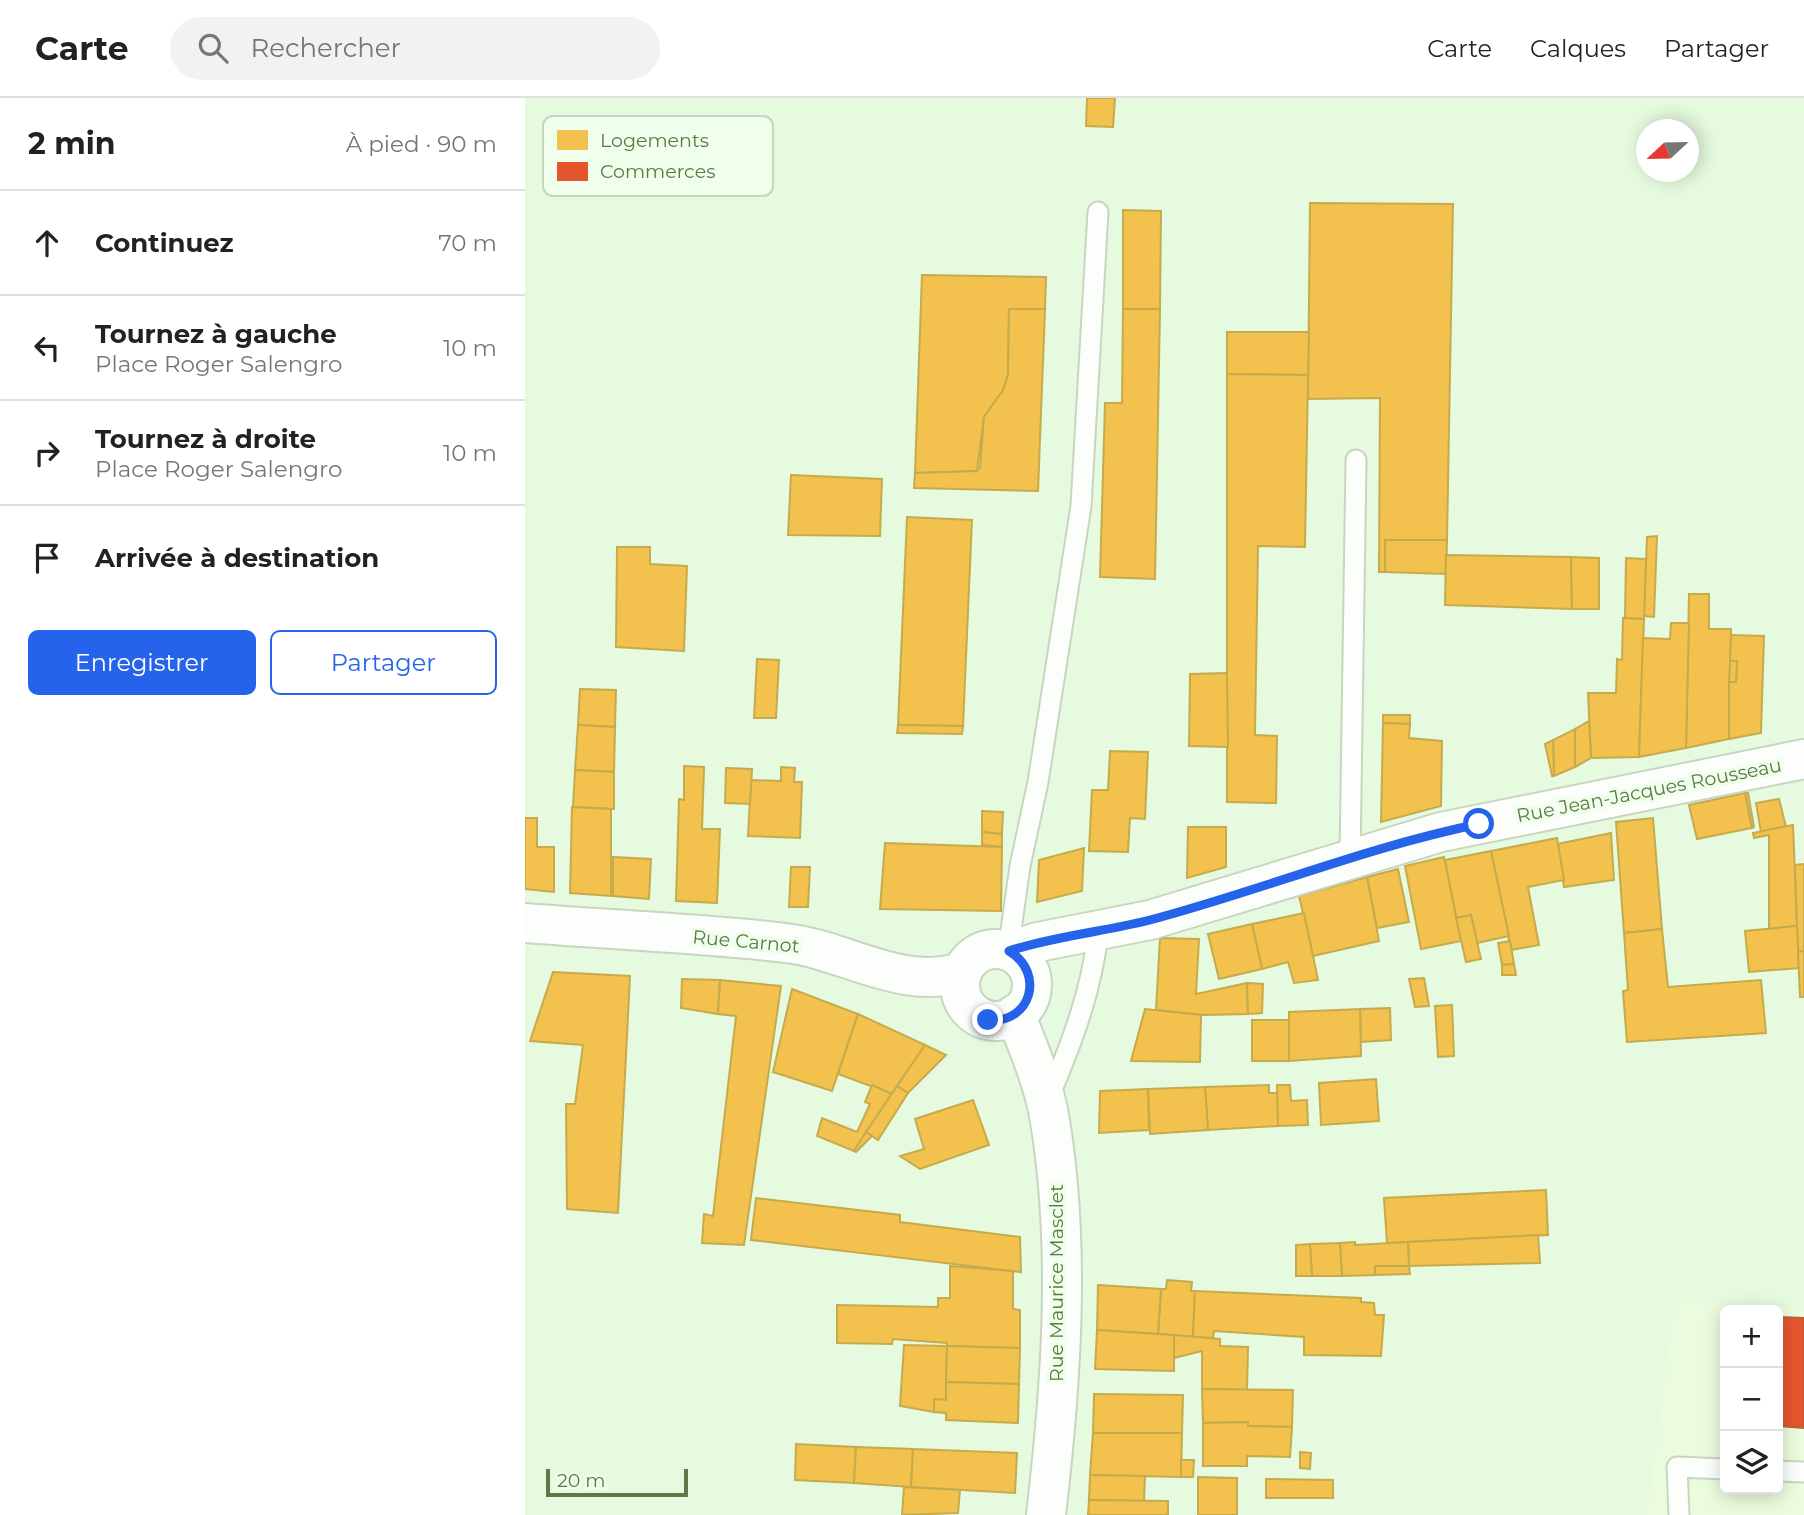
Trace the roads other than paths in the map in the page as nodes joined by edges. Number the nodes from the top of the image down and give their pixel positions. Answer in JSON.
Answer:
{"nodes":[{"id":1,"x":1098,"y":212,"type":"dead end"},
{"id":2,"x":1356,"y":460,"type":"dead end"},
{"id":3,"x":1804,"y":759,"type":"edge"},
{"id":4,"x":1350,"y":857,"type":"junction"},
{"id":5,"x":525,"y":923,"type":"edge"},
{"id":6,"x":1098,"y":932,"type":"junction"},
{"id":7,"x":1009,"y":951,"type":"junction"},
{"id":8,"x":962,"y":972,"type":"junction"},
{"id":9,"x":1015,"y":1014,"type":"junction"},
{"id":10,"x":1046,"y":1103,"type":"junction"},
{"id":11,"x":1720,"y":1469,"type":"edge"},
{"id":12,"x":1783,"y":1471,"type":"edge"},
{"id":13,"x":1804,"y":1472,"type":"edge"},
{"id":14,"x":1046,"y":1515,"type":"edge"},
{"id":15,"x":1679,"y":1515,"type":"edge"}],
"edges":[{"from":1,"to":7,"type":"lane"},
{"from":2,"to":4,"type":"lane"},
{"from":3,"to":4,"type":"street","name":"Rue Jean-Jacques Rousseau"},
{"from":4,"to":6,"type":"street","name":"Rue Jean-Jacques Rousseau"},
{"from":5,"to":8,"type":"street","name":"Rue Carnot"},
{"from":6,"to":7,"type":"street","name":"Rue Jean-Jacques Rousseau"},
{"from":6,"to":10,"type":"lane"},
{"from":7,"to":8,"type":"street"},
{"from":7,"to":9,"type":"street"},
{"from":8,"to":9,"type":"street"},
{"from":9,"to":10,"type":"street","name":"Rue Maurice Masclet"},
{"from":10,"to":14,"type":"street","name":"Rue Maurice Masclet"},
{"from":11,"to":15,"type":"lane"},
{"from":12,"to":13,"type":"lane"}]}
